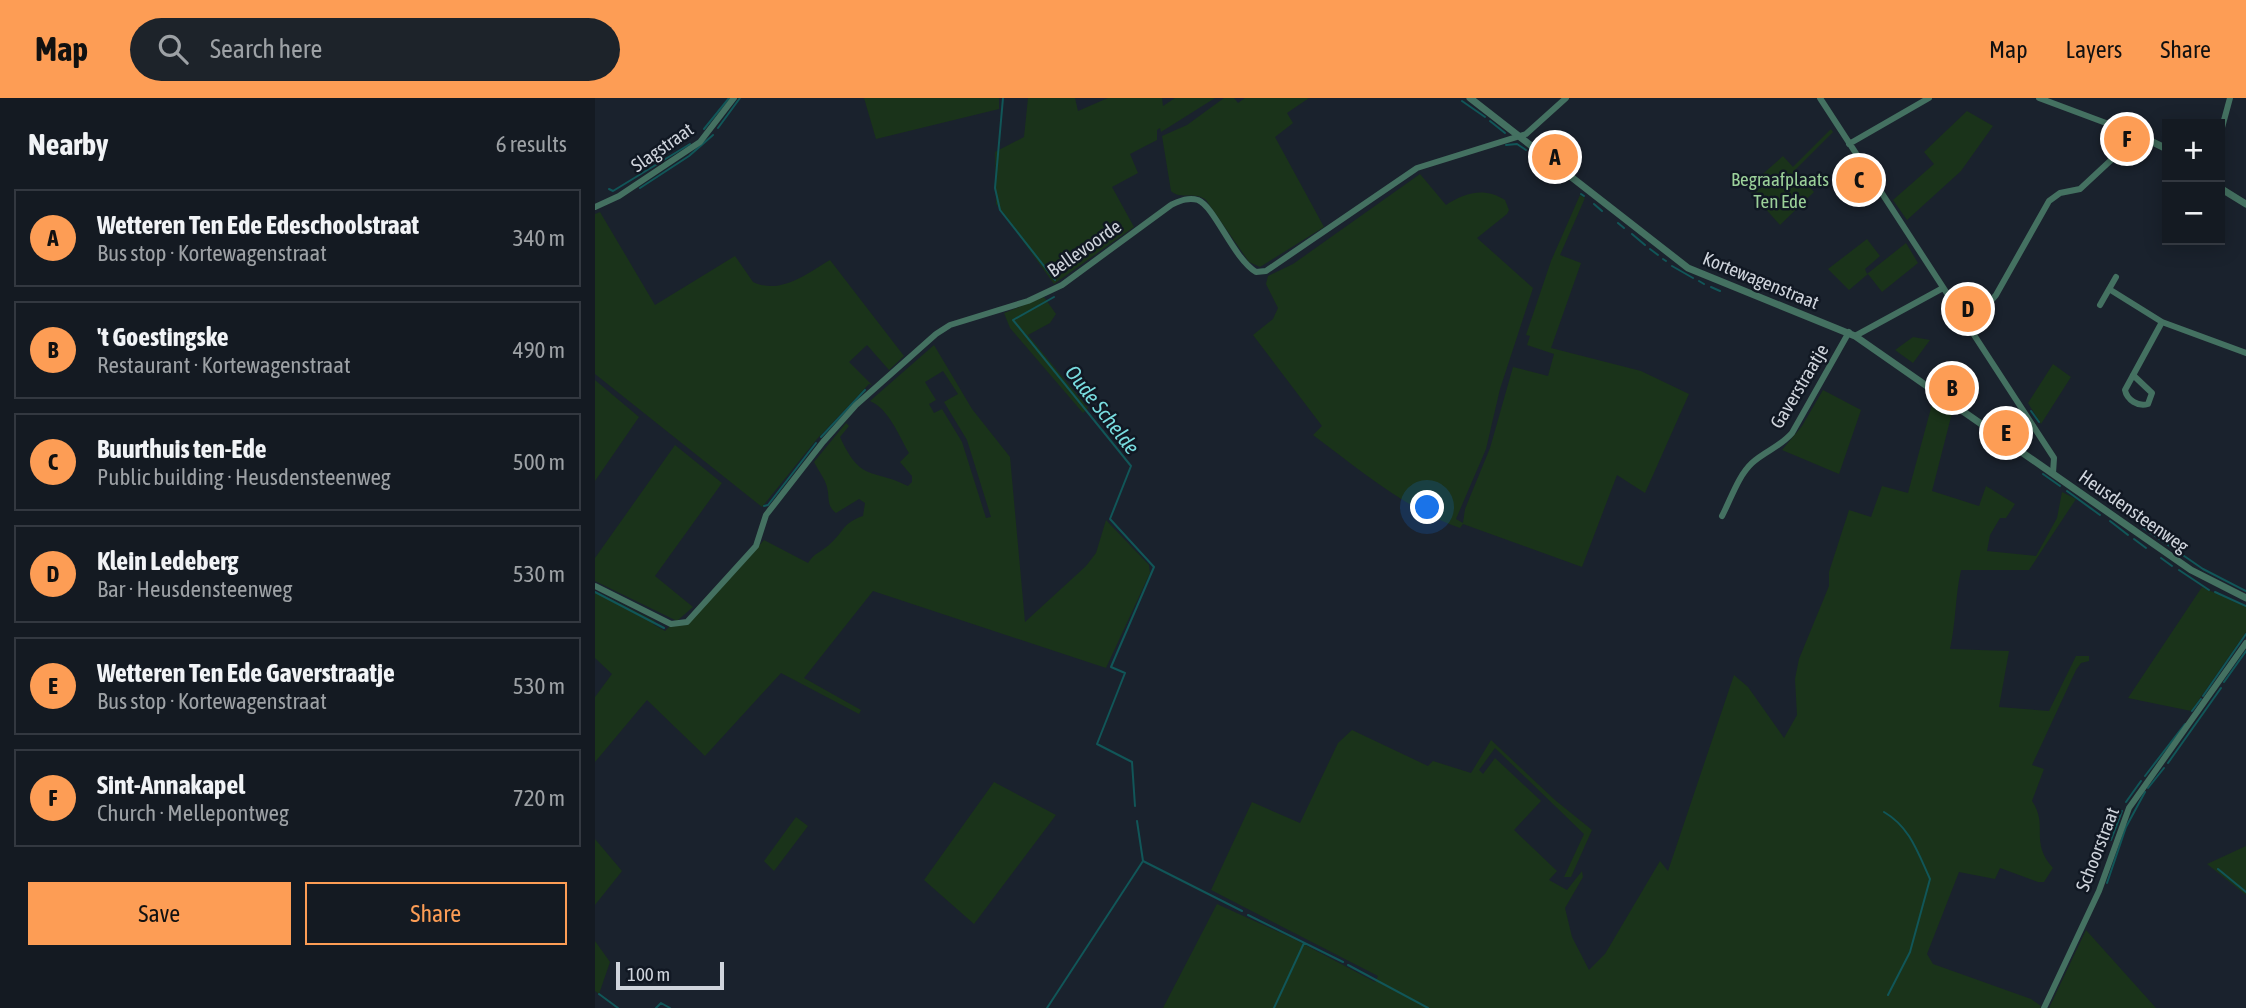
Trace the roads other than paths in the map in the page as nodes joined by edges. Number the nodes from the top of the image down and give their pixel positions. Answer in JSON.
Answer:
{"nodes":[{"id":1,"x":734,"y":98,"type":"edge"},
{"id":2,"x":1470,"y":98,"type":"edge"},
{"id":3,"x":1566,"y":98,"type":"edge"},
{"id":4,"x":1820,"y":98,"type":"edge"},
{"id":5,"x":1929,"y":98,"type":"edge"},
{"id":6,"x":2039,"y":98,"type":"edge"},
{"id":7,"x":2230,"y":98,"type":"edge"},
{"id":8,"x":2224,"y":119,"type":"edge"},
{"id":9,"x":2138,"y":135,"type":"junction"},
{"id":10,"x":1520,"y":136,"type":"junction"},
{"id":11,"x":1849,"y":144,"type":"junction"},
{"id":12,"x":2162,"y":147,"type":"edge"},
{"id":13,"x":2225,"y":191,"type":"edge"},
{"id":14,"x":2246,"y":204,"type":"edge"},
{"id":15,"x":595,"y":207,"type":"edge"},
{"id":16,"x":2116,"y":277,"type":"dead end"},
{"id":17,"x":1944,"y":288,"type":"junction"},
{"id":18,"x":2109,"y":289,"type":"junction"},
{"id":19,"x":2099,"y":305,"type":"dead end"},
{"id":20,"x":2162,"y":322,"type":"junction"},
{"id":21,"x":1969,"y":327,"type":"junction"},
{"id":22,"x":1852,"y":334,"type":"junction"},
{"id":23,"x":2246,"y":354,"type":"edge"},
{"id":24,"x":2133,"y":375,"type":"junction"},
{"id":25,"x":2053,"y":473,"type":"junction"},
{"id":26,"x":1722,"y":516,"type":"dead end"},
{"id":27,"x":595,"y":586,"type":"edge"},
{"id":28,"x":2246,"y":598,"type":"edge"},
{"id":29,"x":2246,"y":643,"type":"edge"},
{"id":30,"x":2044,"y":1008,"type":"edge"}],
"edges":[{"from":1,"to":15,"type":"street","name":"Slagstraat"},
{"from":2,"to":10,"type":"street","name":"Kortewagenstraat"},
{"from":3,"to":10,"type":"street"},
{"from":4,"to":11,"type":"street","name":"Heusdensteenweg"},
{"from":5,"to":11,"type":"street"},
{"from":6,"to":9,"type":"street"},
{"from":7,"to":8,"type":"street"},
{"from":9,"to":12,"type":"street"},
{"from":9,"to":21,"type":"street"},
{"from":10,"to":22,"type":"street","name":"Kortewagenstraat"},
{"from":10,"to":27,"type":"street","name":"Bellevoorde"},
{"from":11,"to":17,"type":"street","name":"Heusdensteenweg"},
{"from":13,"to":14,"type":"street"},
{"from":16,"to":18,"type":"street"},
{"from":17,"to":21,"type":"street","name":"Heusdensteenweg"},
{"from":17,"to":22,"type":"street","name":"Gaverstraatje"},
{"from":18,"to":19,"type":"street"},
{"from":18,"to":20,"type":"street"},
{"from":20,"to":23,"type":"street"},
{"from":20,"to":24,"type":"street"},
{"from":21,"to":25,"type":"street","name":"Heusdensteenweg"},
{"from":22,"to":25,"type":"street","name":"Kortewagenstraat"},
{"from":22,"to":26,"type":"street","name":"Gaverstraatje"},
{"from":24,"to":24,"type":"street"},
{"from":25,"to":28,"type":"street","name":"Heusdensteenweg"},
{"from":29,"to":30,"type":"street","name":"Schoorstraat"}]}
